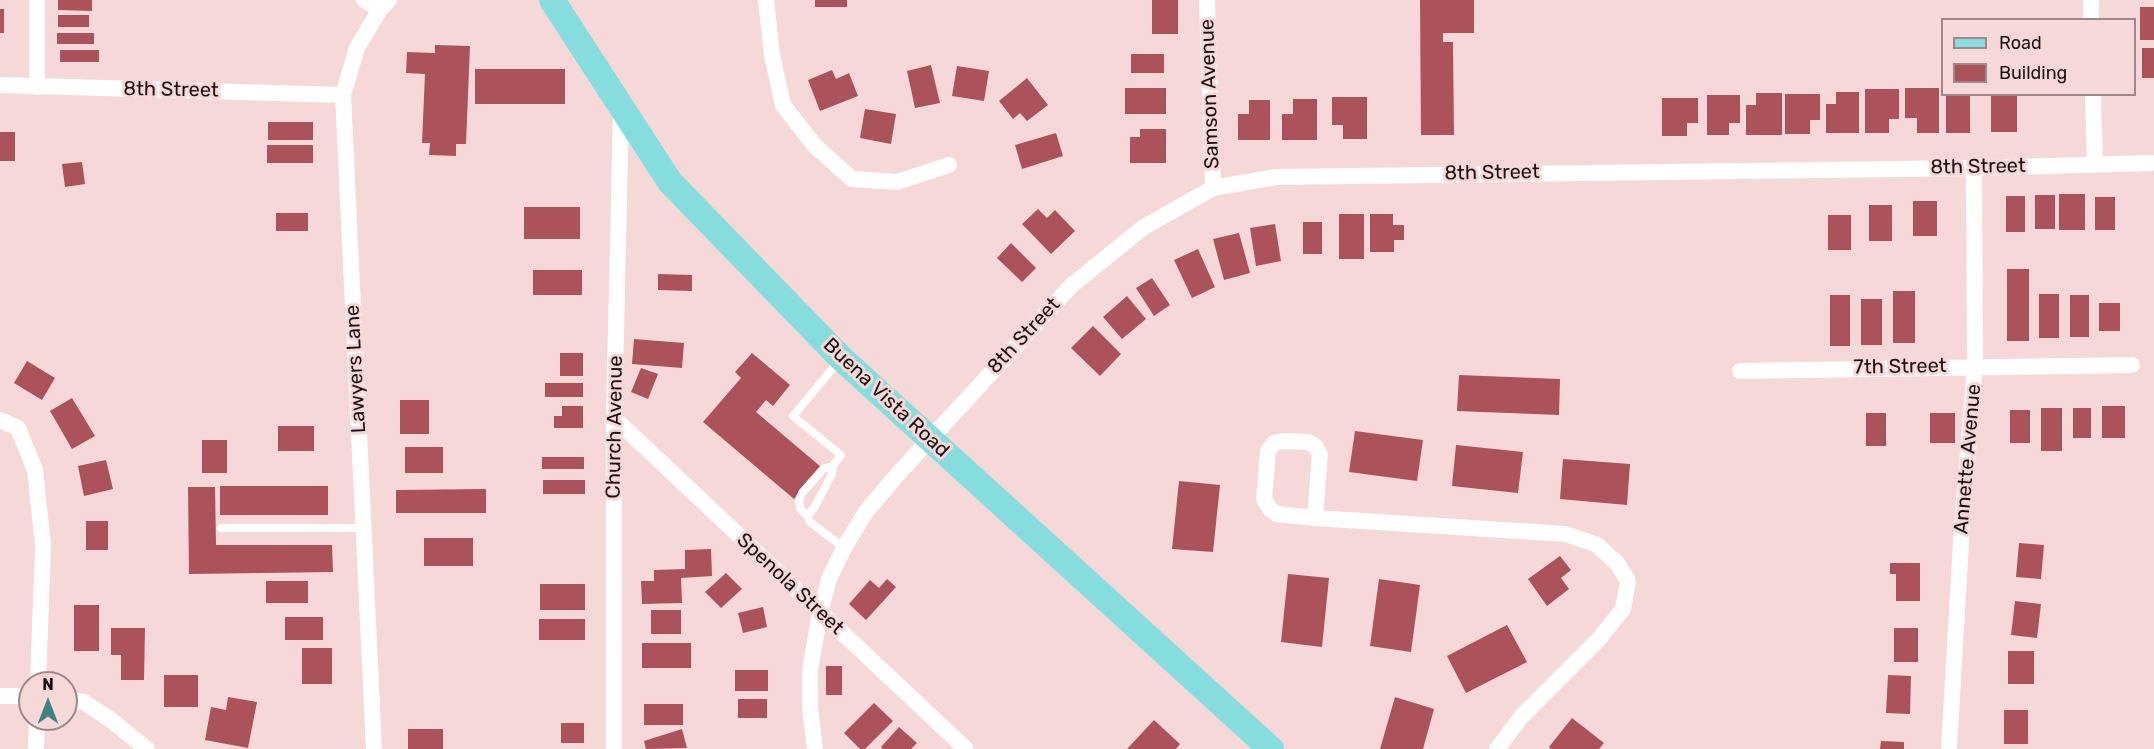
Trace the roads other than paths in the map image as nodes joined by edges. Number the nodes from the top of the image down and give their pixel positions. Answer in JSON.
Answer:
{"nodes":[{"id":1,"x":37,"y":0,"type":"edge"},
{"id":2,"x":364,"y":0,"type":"edge"},
{"id":3,"x":552,"y":0,"type":"edge"},
{"id":4,"x":766,"y":0,"type":"edge"},
{"id":5,"x":1207,"y":0,"type":"edge"},
{"id":6,"x":2091,"y":0,"type":"edge"},
{"id":7,"x":384,"y":5,"type":"edge"},
{"id":8,"x":2091,"y":18,"type":"edge"},
{"id":9,"x":0,"y":85,"type":"edge"},
{"id":10,"x":38,"y":87,"type":"junction"},
{"id":11,"x":343,"y":94,"type":"junction"},
{"id":12,"x":2093,"y":96,"type":"edge"},
{"id":13,"x":621,"y":106,"type":"junction"},
{"id":14,"x":2154,"y":163,"type":"edge"},
{"id":15,"x":2095,"y":164,"type":"junction"},
{"id":16,"x":949,"y":165,"type":"dead end"},
{"id":17,"x":1974,"y":168,"type":"junction"},
{"id":18,"x":1213,"y":188,"type":"junction"},
{"id":19,"x":841,"y":358,"type":"junction"},
{"id":20,"x":2132,"y":365,"type":"dead end"},
{"id":21,"x":1975,"y":366,"type":"junction"},
{"id":22,"x":1740,"y":370,"type":"dead end"},
{"id":23,"x":614,"y":418,"type":"junction"},
{"id":24,"x":0,"y":420,"type":"edge"},
{"id":25,"x":930,"y":440,"type":"junction"},
{"id":26,"x":833,"y":466,"type":"junction"},
{"id":27,"x":807,"y":516,"type":"junction"},
{"id":28,"x":1315,"y":518,"type":"junction"},
{"id":29,"x":221,"y":528,"type":"dead end"},
{"id":30,"x":363,"y":528,"type":"junction"},
{"id":31,"x":844,"y":548,"type":"junction"},
{"id":32,"x":820,"y":612,"type":"junction"},
{"id":33,"x":38,"y":671,"type":"edge"},
{"id":34,"x":0,"y":696,"type":"edge"},
{"id":35,"x":18,"y":696,"type":"edge"},
{"id":36,"x":78,"y":701,"type":"edge"},
{"id":37,"x":37,"y":731,"type":"edge"},
{"id":38,"x":36,"y":749,"type":"edge"},
{"id":39,"x":147,"y":749,"type":"edge"},
{"id":40,"x":374,"y":749,"type":"edge"},
{"id":41,"x":614,"y":749,"type":"edge"},
{"id":42,"x":815,"y":749,"type":"edge"},
{"id":43,"x":966,"y":749,"type":"edge"},
{"id":44,"x":1271,"y":749,"type":"edge"},
{"id":45,"x":1497,"y":749,"type":"edge"},
{"id":46,"x":1949,"y":749,"type":"edge"}],
"edges":[{"from":1,"to":10,"type":"street"},
{"from":2,"to":7,"type":"street"},
{"from":3,"to":13,"type":"main road","name":"Buena Vista Road"},
{"from":4,"to":16,"type":"street"},
{"from":5,"to":18,"type":"street","name":"Samson Avenue"},
{"from":6,"to":8,"type":"street"},
{"from":7,"to":11,"type":"street","name":"Lawyers Lane"},
{"from":9,"to":10,"type":"street","name":"8th Street"},
{"from":10,"to":11,"type":"street","name":"8th Street"},
{"from":11,"to":30,"type":"street","name":"Lawyers Lane"},
{"from":12,"to":15,"type":"street"},
{"from":13,"to":19,"type":"main road","name":"Buena Vista Road"},
{"from":13,"to":23,"type":"street","name":"Church Avenue"},
{"from":14,"to":15,"type":"street","name":"8th Street"},
{"from":15,"to":17,"type":"street","name":"8th Street"},
{"from":17,"to":18,"type":"street","name":"8th Street"},
{"from":17,"to":21,"type":"street","name":"Annette Avenue"},
{"from":18,"to":25,"type":"street","name":"8th Street"},
{"from":19,"to":25,"type":"main road","name":"Buena Vista Road"},
{"from":19,"to":26,"type":"lane"},
{"from":20,"to":21,"type":"street","name":"7th Street"},
{"from":21,"to":22,"type":"street","name":"7th Street"},
{"from":21,"to":46,"type":"street","name":"Annette Avenue"},
{"from":23,"to":32,"type":"street","name":"Spenola Street"},
{"from":23,"to":41,"type":"street","name":"Church Avenue"},
{"from":24,"to":33,"type":"street"},
{"from":25,"to":31,"type":"street","name":"8th Street"},
{"from":25,"to":44,"type":"main road","name":"Buena Vista Road"},
{"from":26,"to":27,"type":"lane"},
{"from":26,"to":27,"type":"lane"},
{"from":27,"to":31,"type":"lane"},
{"from":28,"to":28,"type":"street"},
{"from":28,"to":45,"type":"street"},
{"from":29,"to":30,"type":"lane"},
{"from":30,"to":40,"type":"street","name":"Lawyers Lane"},
{"from":31,"to":32,"type":"street","name":"8th Street"},
{"from":32,"to":42,"type":"street","name":"8th Street"},
{"from":32,"to":43,"type":"street","name":"Spenola Street"},
{"from":34,"to":35,"type":"street"},
{"from":36,"to":39,"type":"street"},
{"from":37,"to":38,"type":"street"}]}
